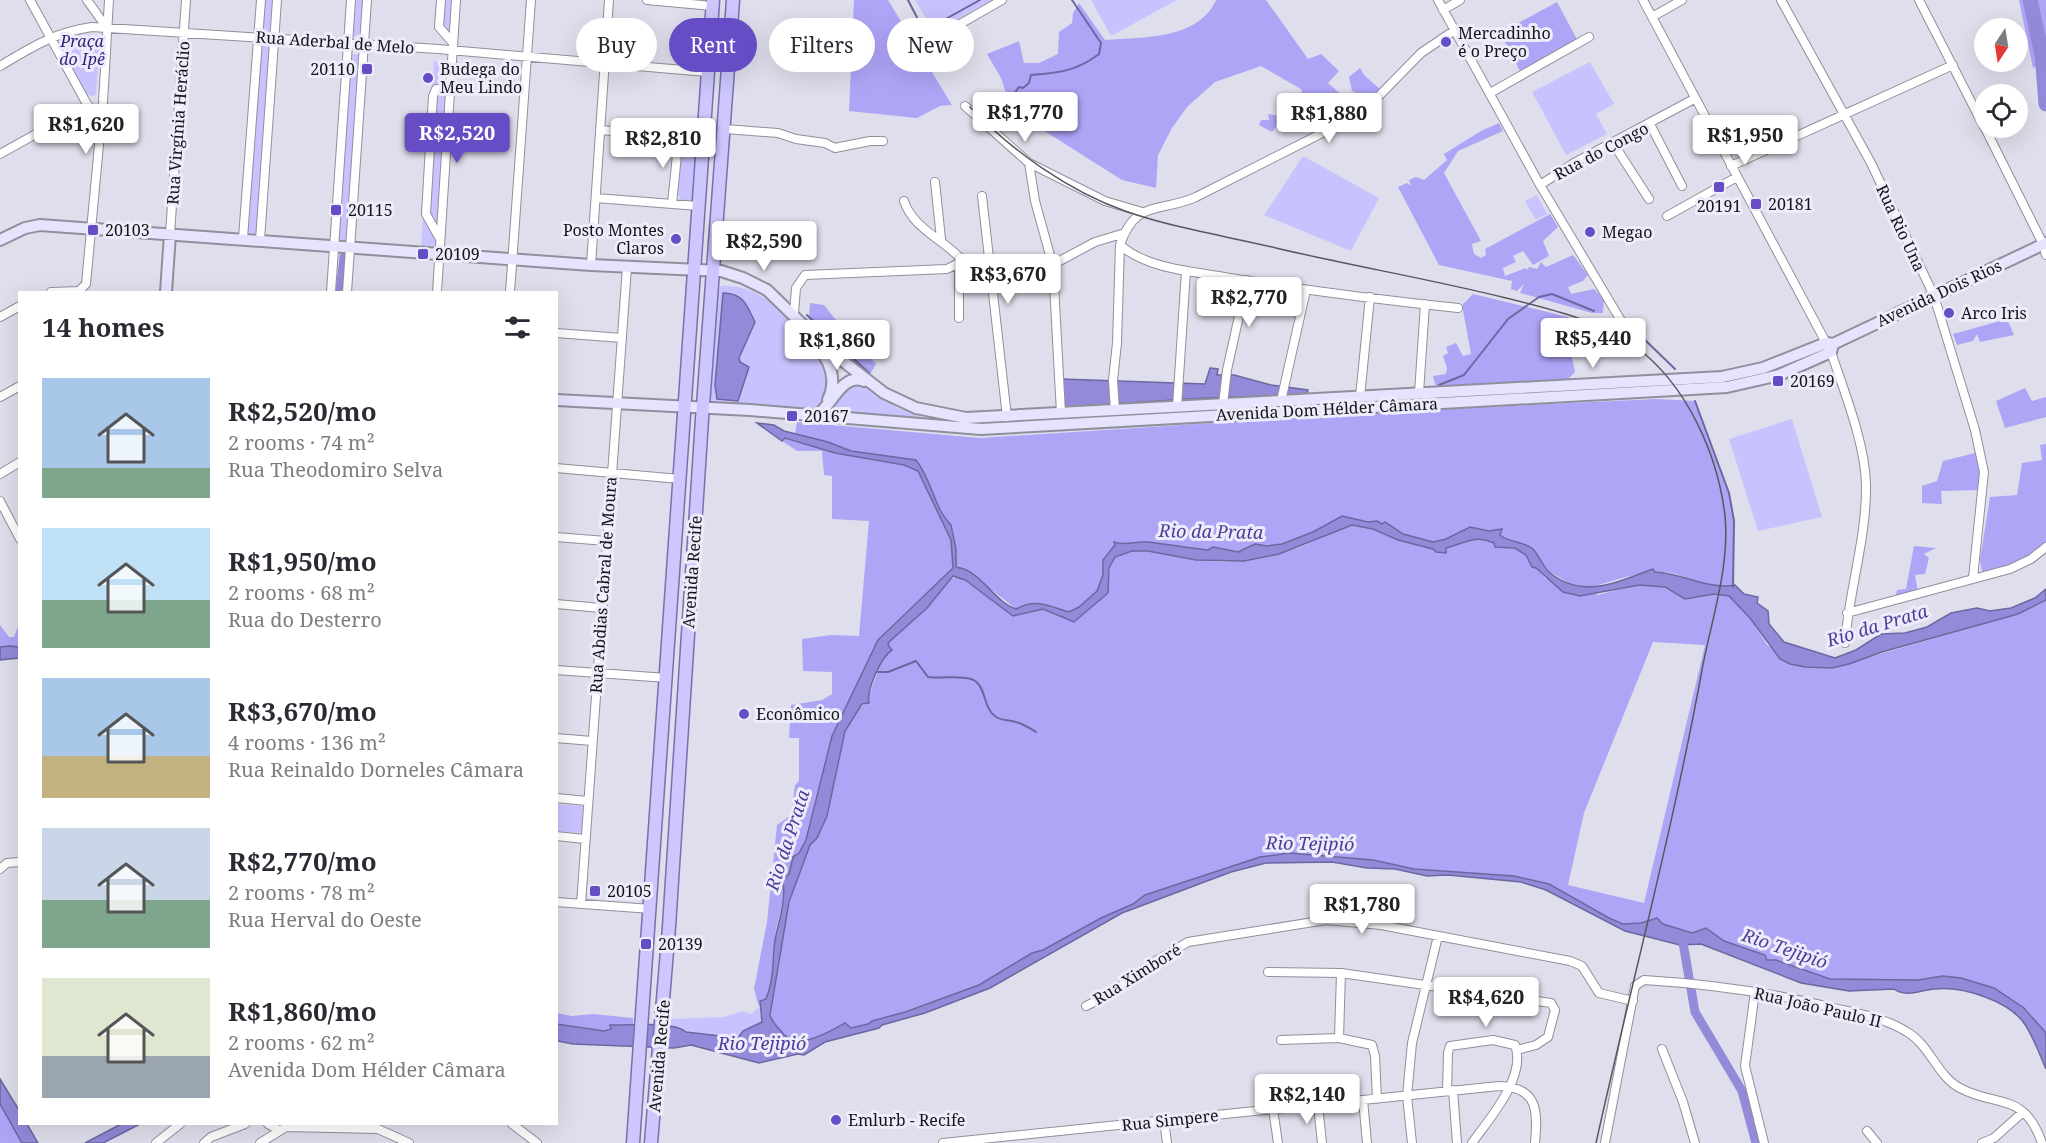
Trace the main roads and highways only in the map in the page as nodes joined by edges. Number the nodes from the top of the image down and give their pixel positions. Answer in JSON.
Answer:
{"nodes":[{"id":1,"x":734,"y":0,"type":"edge"},
{"id":2,"x":712,"y":3,"type":"edge"},
{"id":3,"x":173,"y":235,"type":"junction"},
{"id":4,"x":1,"y":237,"type":"edge"},
{"id":5,"x":2045,"y":247,"type":"edge"},
{"id":6,"x":695,"y":269,"type":"junction"},
{"id":7,"x":715,"y":271,"type":"junction"},
{"id":8,"x":166,"y":291,"type":"edge"},
{"id":9,"x":794,"y":313,"type":"junction"},
{"id":10,"x":1830,"y":346,"type":"junction"},
{"id":11,"x":872,"y":385,"type":"junction"},
{"id":12,"x":558,"y":400,"type":"edge"},
{"id":13,"x":686,"y":410,"type":"junction"},
{"id":14,"x":703,"y":411,"type":"junction"},
{"id":15,"x":813,"y":415,"type":"junction"},
{"id":16,"x":633,"y":1143,"type":"edge"},
{"id":17,"x":651,"y":1143,"type":"edge"}],
"edges":[{"from":1,"to":7,"type":"main road","name":"Avenida Recife"},
{"from":2,"to":6,"type":"main road","name":"Avenida Recife"},
{"from":3,"to":4,"type":"main road","name":"Avenida Dom Hélder Câmara"},
{"from":3,"to":6,"type":"main road","name":"Avenida Dom Hélder Câmara"},
{"from":3,"to":8,"type":"main road"},
{"from":5,"to":10,"type":"main road","name":"Avenida Dois Rios"},
{"from":6,"to":7,"type":"main road","name":"Avenida Dom Hélder Câmara"},
{"from":6,"to":13,"type":"main road","name":"Avenida Recife"},
{"from":7,"to":9,"type":"main road","name":"Avenida Dom Hélder Câmara"},
{"from":7,"to":14,"type":"main road","name":"Avenida Recife"},
{"from":9,"to":11,"type":"main road","name":"Avenida Dom Hélder Câmara"},
{"from":9,"to":15,"type":"main road"},
{"from":10,"to":11,"type":"main road","name":"Avenida Dom Hélder Câmara"},
{"from":10,"to":15,"type":"main road","name":"Avenida Dom Hélder Câmara"},
{"from":11,"to":15,"type":"main road","name":"Avenida Dom Hélder Câmara"},
{"from":12,"to":13,"type":"main road","name":"Avenida Dom Hélder Câmara"},
{"from":13,"to":14,"type":"main road","name":"Avenida Dom Hélder Câmara"},
{"from":13,"to":16,"type":"main road","name":"Avenida Recife"},
{"from":14,"to":15,"type":"main road","name":"Avenida Dom Hélder Câmara"},
{"from":14,"to":17,"type":"main road","name":"Avenida Recife"}]}
